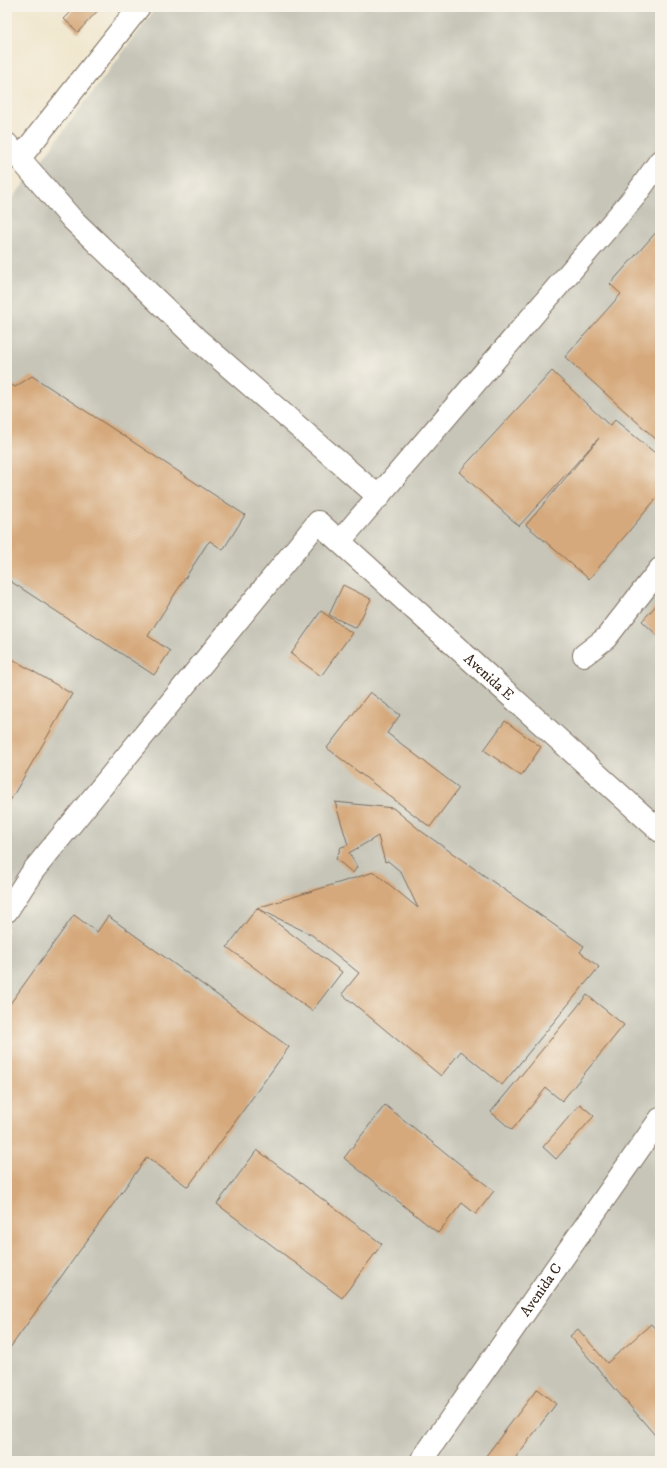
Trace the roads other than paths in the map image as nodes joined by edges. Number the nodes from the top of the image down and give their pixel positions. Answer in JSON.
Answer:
{"nodes":[{"id":1,"x":139,"y":7,"type":"edge"},
{"id":2,"x":13,"y":151,"type":"edge"},
{"id":3,"x":660,"y":161,"type":"edge"},
{"id":4,"x":379,"y":497,"type":"junction"},
{"id":5,"x":340,"y":541,"type":"junction"},
{"id":6,"x":660,"y":568,"type":"edge"},
{"id":7,"x":584,"y":655,"type":"dead end"},
{"id":8,"x":660,"y":832,"type":"edge"},
{"id":9,"x":7,"y":911,"type":"edge"},
{"id":10,"x":660,"y":1119,"type":"edge"},
{"id":11,"x":421,"y":1461,"type":"edge"}],
"edges":[{"from":1,"to":2,"type":"street"},
{"from":2,"to":4,"type":"street"},
{"from":3,"to":4,"type":"street"},
{"from":4,"to":5,"type":"street"},
{"from":5,"to":8,"type":"street","name":"Avenida E"},
{"from":5,"to":9,"type":"street","name":"Avenida E"},
{"from":6,"to":7,"type":"street"},
{"from":10,"to":11,"type":"street","name":"Avenida C"}]}
